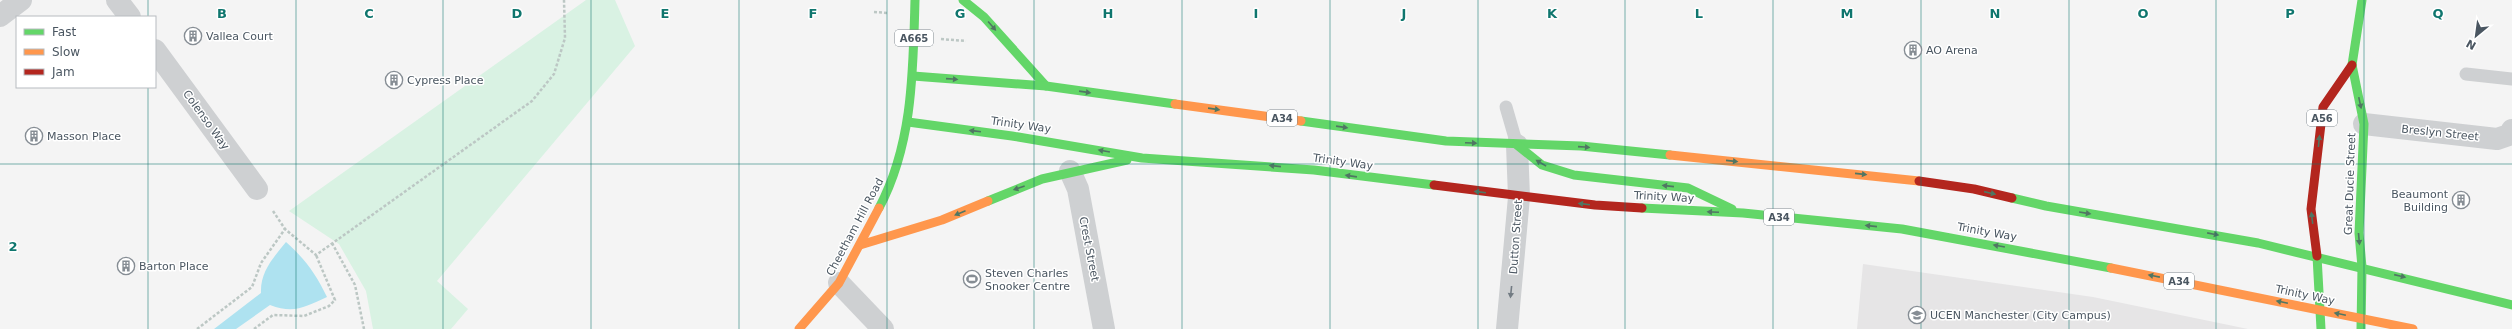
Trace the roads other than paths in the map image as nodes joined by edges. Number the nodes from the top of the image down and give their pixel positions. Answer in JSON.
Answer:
{"nodes":[{"id":1,"x":21,"y":0,"type":"edge"},
{"id":2,"x":117,"y":0,"type":"edge"},
{"id":3,"x":915,"y":0,"type":"edge"},
{"id":4,"x":963,"y":0,"type":"edge"},
{"id":5,"x":2362,"y":0,"type":"edge"},
{"id":6,"x":0,"y":16,"type":"edge"},
{"id":7,"x":129,"y":16,"type":"edge"},
{"id":8,"x":156,"y":51,"type":"edge"},
{"id":9,"x":2352,"y":65,"type":"junction"},
{"id":10,"x":2466,"y":74,"type":"dead end"},
{"id":11,"x":913,"y":76,"type":"junction"},
{"id":12,"x":2512,"y":79,"type":"edge"},
{"id":13,"x":1046,"y":86,"type":"junction"},
{"id":14,"x":1506,"y":107,"type":"dead end"},
{"id":15,"x":908,"y":122,"type":"junction"},
{"id":16,"x":2364,"y":124,"type":"junction"},
{"id":17,"x":2512,"y":130,"type":"edge"},
{"id":18,"x":1518,"y":145,"type":"junction"},
{"id":19,"x":1142,"y":158,"type":"junction"},
{"id":20,"x":1070,"y":171,"type":"junction"},
{"id":21,"x":257,"y":189,"type":"dead end"},
{"id":22,"x":1519,"y":197,"type":"junction"},
{"id":23,"x":1743,"y":213,"type":"junction"},
{"id":24,"x":860,"y":245,"type":"junction"},
{"id":25,"x":2317,"y":256,"type":"junction"},
{"id":26,"x":2362,"y":267,"type":"junction"},
{"id":27,"x":839,"y":283,"type":"junction"},
{"id":28,"x":2512,"y":304,"type":"edge"},
{"id":29,"x":2320,"y":310,"type":"junction"},
{"id":30,"x":2360,"y":319,"type":"junction"},
{"id":31,"x":799,"y":329,"type":"edge"},
{"id":32,"x":883,"y":329,"type":"edge"},
{"id":33,"x":1104,"y":329,"type":"edge"},
{"id":34,"x":1507,"y":329,"type":"edge"},
{"id":35,"x":2321,"y":329,"type":"edge"},
{"id":36,"x":2361,"y":329,"type":"edge"},
{"id":37,"x":2413,"y":329,"type":"edge"}],
"edges":[{"from":1,"to":6,"type":"street"},
{"from":2,"to":7,"type":"street"},
{"from":3,"to":11,"type":"main road","name":"Cheetham Hill Road","number":"A665"},
{"from":4,"to":13,"type":"main road","one_way":true},
{"from":5,"to":9,"type":"main road","name":"Great Ducie Street","number":"A56"},
{"from":8,"to":21,"type":"street","name":"Colenso Way"},
{"from":9,"to":16,"type":"main road","name":"Great Ducie Street","number":"A56","one_way":true},
{"from":25,"to":9,"type":"main road","name":"Great Ducie Street","number":"A56","one_way":true},
{"from":10,"to":12,"type":"lane"},
{"from":11,"to":13,"type":"main road","one_way":true},
{"from":11,"to":15,"type":"main road","name":"Cheetham Hill Road","number":"A665"},
{"from":13,"to":18,"type":"main road","number":"A34","one_way":true},
{"from":14,"to":18,"type":"lane"},
{"from":19,"to":15,"type":"main road","name":"Trinity Way","number":"A34","one_way":true},
{"from":15,"to":24,"type":"main road","name":"Cheetham Hill Road","number":"A665"},
{"from":16,"to":17,"type":"street","name":"Breslyn Street"},
{"from":16,"to":26,"type":"main road","name":"Great Ducie Street","number":"A56","one_way":true},
{"from":18,"to":22,"type":"street","name":"Dutton Street"},
{"from":23,"to":18,"type":"main road","one_way":true},
{"from":18,"to":25,"type":"main road","number":"A34","one_way":true},
{"from":19,"to":20,"type":"main road"},
{"from":22,"to":19,"type":"main road","name":"Trinity Way","number":"A34","one_way":true},
{"from":20,"to":24,"type":"main road","one_way":true},
{"from":20,"to":33,"type":"street","name":"Crest Street"},
{"from":23,"to":22,"type":"main road","name":"Trinity Way","number":"A34","one_way":true},
{"from":22,"to":34,"type":"street","name":"Dutton Street","one_way":true},
{"from":29,"to":23,"type":"main road","name":"Trinity Way","number":"A34","one_way":true},
{"from":24,"to":27,"type":"main road","name":"Cheetham Hill Road","number":"A665"},
{"from":25,"to":26,"type":"main road","number":"A34"},
{"from":25,"to":29,"type":"main road","name":"Great Ducie Street","number":"A56"},
{"from":26,"to":28,"type":"main road","number":"A34","one_way":true},
{"from":26,"to":30,"type":"main road","name":"Great Ducie Street","number":"A56"},
{"from":27,"to":31,"type":"main road","name":"Cheetham Hill Road","number":"A665"},
{"from":27,"to":32,"type":"street"},
{"from":30,"to":29,"type":"main road","name":"Trinity Way","number":"A34","one_way":true},
{"from":29,"to":35,"type":"main road","name":"Great Ducie Street","number":"A56"},
{"from":30,"to":36,"type":"main road","name":"Great Ducie Street","number":"A56"},
{"from":30,"to":37,"type":"main road","name":"Trinity Way","number":"A34"}]}
